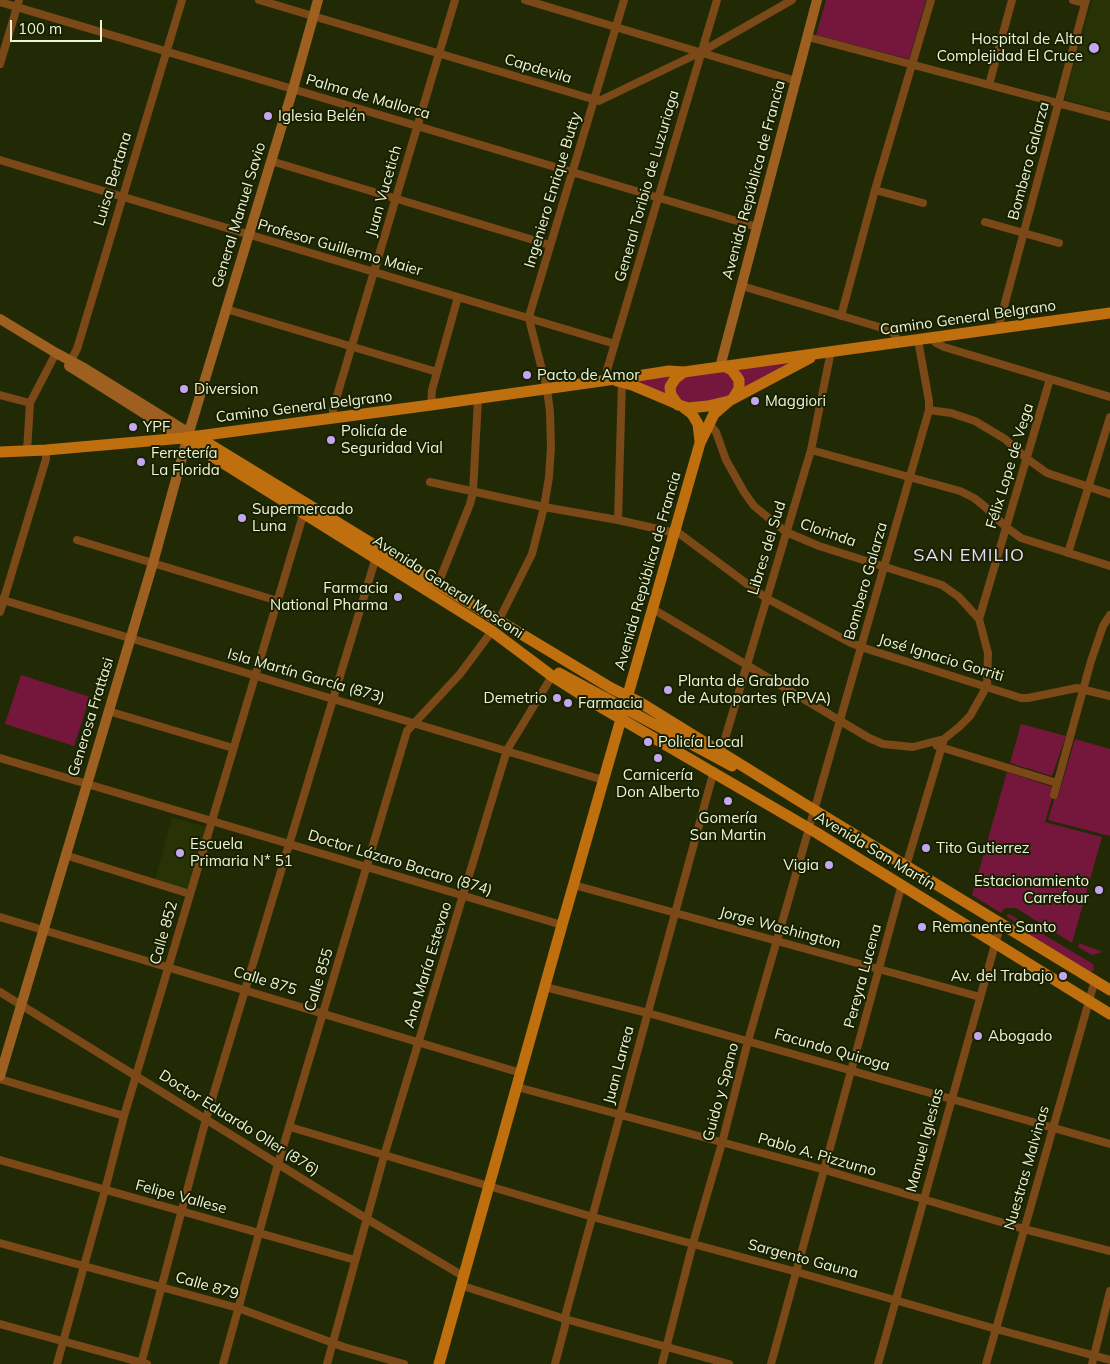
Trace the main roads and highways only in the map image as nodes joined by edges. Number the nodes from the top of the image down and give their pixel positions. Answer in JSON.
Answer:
{"nodes":[{"id":1,"x":318,"y":0,"type":"edge"},
{"id":2,"x":817,"y":0,"type":"edge"},
{"id":3,"x":1110,"y":313,"type":"edge"},
{"id":4,"x":0,"y":319,"type":"edge"},
{"id":5,"x":831,"y":351,"type":"junction"},
{"id":6,"x":722,"y":367,"type":"junction"},
{"id":7,"x":684,"y":372,"type":"junction"},
{"id":8,"x":613,"y":381,"type":"junction"},
{"id":9,"x":730,"y":400,"type":"junction"},
{"id":10,"x":680,"y":406,"type":"junction"},
{"id":11,"x":188,"y":437,"type":"junction"},
{"id":12,"x":700,"y":443,"type":"junction"},
{"id":13,"x":0,"y":452,"type":"edge"},
{"id":14,"x":492,"y":631,"type":"junction"},
{"id":15,"x":628,"y":696,"type":"junction"},
{"id":16,"x":623,"y":714,"type":"junction"},
{"id":17,"x":802,"y":802,"type":"junction"},
{"id":18,"x":1110,"y":990,"type":"edge"},
{"id":19,"x":1110,"y":1014,"type":"edge"},
{"id":20,"x":0,"y":1078,"type":"edge"},
{"id":21,"x":439,"y":1364,"type":"edge"}],
"edges":[{"from":1,"to":11,"type":"main road","name":"General Manuel Savio"},
{"from":2,"to":6,"type":"main road","name":"Avenida República de Francia"},
{"from":3,"to":5,"type":"main road","name":"Camino General Belgrano"},
{"from":4,"to":11,"type":"main road","name":"Avenida General Mosconi"},
{"from":5,"to":6,"type":"main road","name":"Camino General Belgrano"},
{"from":5,"to":9,"type":"main road","name":"Camino General Belgrano"},
{"from":6,"to":7,"type":"main road","name":"Camino General Belgrano"},
{"from":6,"to":9,"type":"main road"},
{"from":7,"to":8,"type":"main road","name":"Camino General Belgrano"},
{"from":7,"to":10,"type":"main road"},
{"from":8,"to":10,"type":"main road","name":"Camino General Belgrano"},
{"from":8,"to":11,"type":"main road","name":"Camino General Belgrano"},
{"from":9,"to":10,"type":"main road","name":"Camino General Belgrano"},
{"from":9,"to":12,"type":"main road","name":"Avenida República de Francia"},
{"from":10,"to":12,"type":"main road","name":"Avenida República de Francia"},
{"from":11,"to":13,"type":"main road","name":"Camino General Belgrano"},
{"from":11,"to":14,"type":"main road","name":"Avenida General Mosconi"},
{"from":11,"to":15,"type":"main road","name":"Avenida General Mosconi"},
{"from":11,"to":20,"type":"main road","name":"Generosa Frattasi"},
{"from":12,"to":15,"type":"main road","name":"Avenida República de Francia"},
{"from":14,"to":16,"type":"main road"},
{"from":14,"to":16,"type":"main road","name":"Avenida General Mosconi"},
{"from":15,"to":16,"type":"main road","name":"Avenida República de Francia"},
{"from":15,"to":17,"type":"main road","name":"Avenida San Martín"},
{"from":16,"to":17,"type":"main road"},
{"from":16,"to":19,"type":"main road","name":"Avenida San Martín"},
{"from":16,"to":21,"type":"main road","name":"Avenida República de Francia"},
{"from":17,"to":18,"type":"main road","name":"Avenida San Martín"}]}
